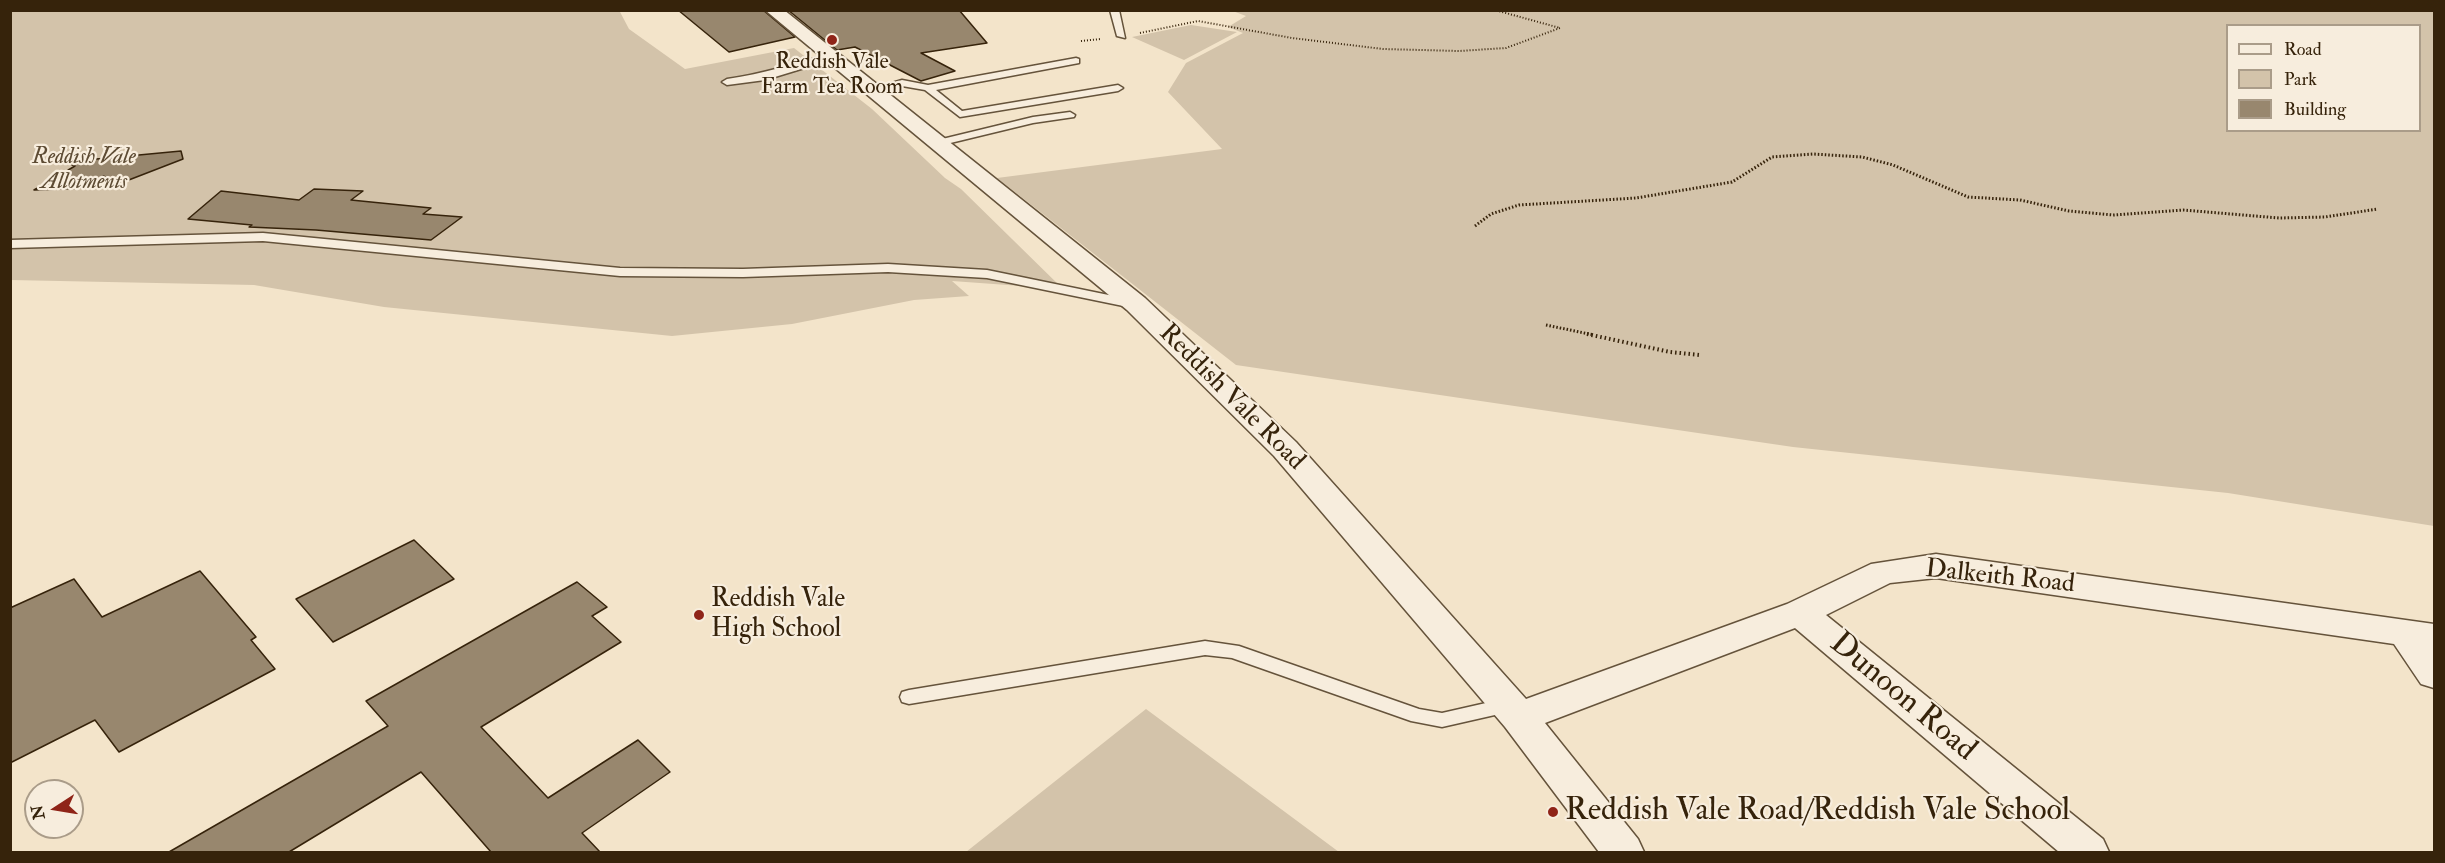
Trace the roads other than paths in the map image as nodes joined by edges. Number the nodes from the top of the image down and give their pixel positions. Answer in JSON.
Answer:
{"nodes":[{"id":1,"x":773,"y":10,"type":"edge"},
{"id":2,"x":1114,"y":10,"type":"edge"},
{"id":3,"x":1122,"y":36,"type":"road end"},
{"id":4,"x":831,"y":57,"type":"junction"},
{"id":5,"x":1076,"y":62,"type":"dead end"},
{"id":6,"x":727,"y":82,"type":"dead end"},
{"id":7,"x":928,"y":88,"type":"junction"},
{"id":8,"x":1118,"y":88,"type":"dead end"},
{"id":9,"x":873,"y":90,"type":"junction"},
{"id":10,"x":1070,"y":115,"type":"dead end"},
{"id":11,"x":938,"y":142,"type":"junction"},
{"id":12,"x":10,"y":244,"type":"edge"},
{"id":13,"x":1136,"y":304,"type":"junction"},
{"id":14,"x":1800,"y":613,"type":"junction"},
{"id":15,"x":2420,"y":635,"type":"edge"},
{"id":16,"x":2434,"y":674,"type":"edge"},
{"id":17,"x":909,"y":697,"type":"dead end"},
{"id":18,"x":1514,"y":711,"type":"junction"},
{"id":19,"x":1623,"y":852,"type":"edge"},
{"id":20,"x":2088,"y":852,"type":"edge"}],
"edges":[{"from":1,"to":4,"type":"street","name":"Reddish Vale Road"},
{"from":2,"to":3,"type":"lane"},
{"from":4,"to":6,"type":"lane"},
{"from":4,"to":9,"type":"street","name":"Reddish Vale Road"},
{"from":5,"to":7,"type":"lane"},
{"from":7,"to":8,"type":"lane"},
{"from":7,"to":9,"type":"lane"},
{"from":9,"to":11,"type":"street","name":"Reddish Vale Road"},
{"from":10,"to":11,"type":"lane"},
{"from":11,"to":13,"type":"street","name":"Reddish Vale Road"},
{"from":12,"to":13,"type":"lane"},
{"from":13,"to":18,"type":"street","name":"Reddish Vale Road"},
{"from":14,"to":15,"type":"street","name":"Dalkeith Road"},
{"from":14,"to":18,"type":"street","name":"Dalkeith Road"},
{"from":14,"to":20,"type":"street","name":"Dunoon Road"},
{"from":15,"to":16,"type":"street"},
{"from":17,"to":18,"type":"lane"},
{"from":18,"to":19,"type":"street","name":"Reddish Vale Road"}]}
